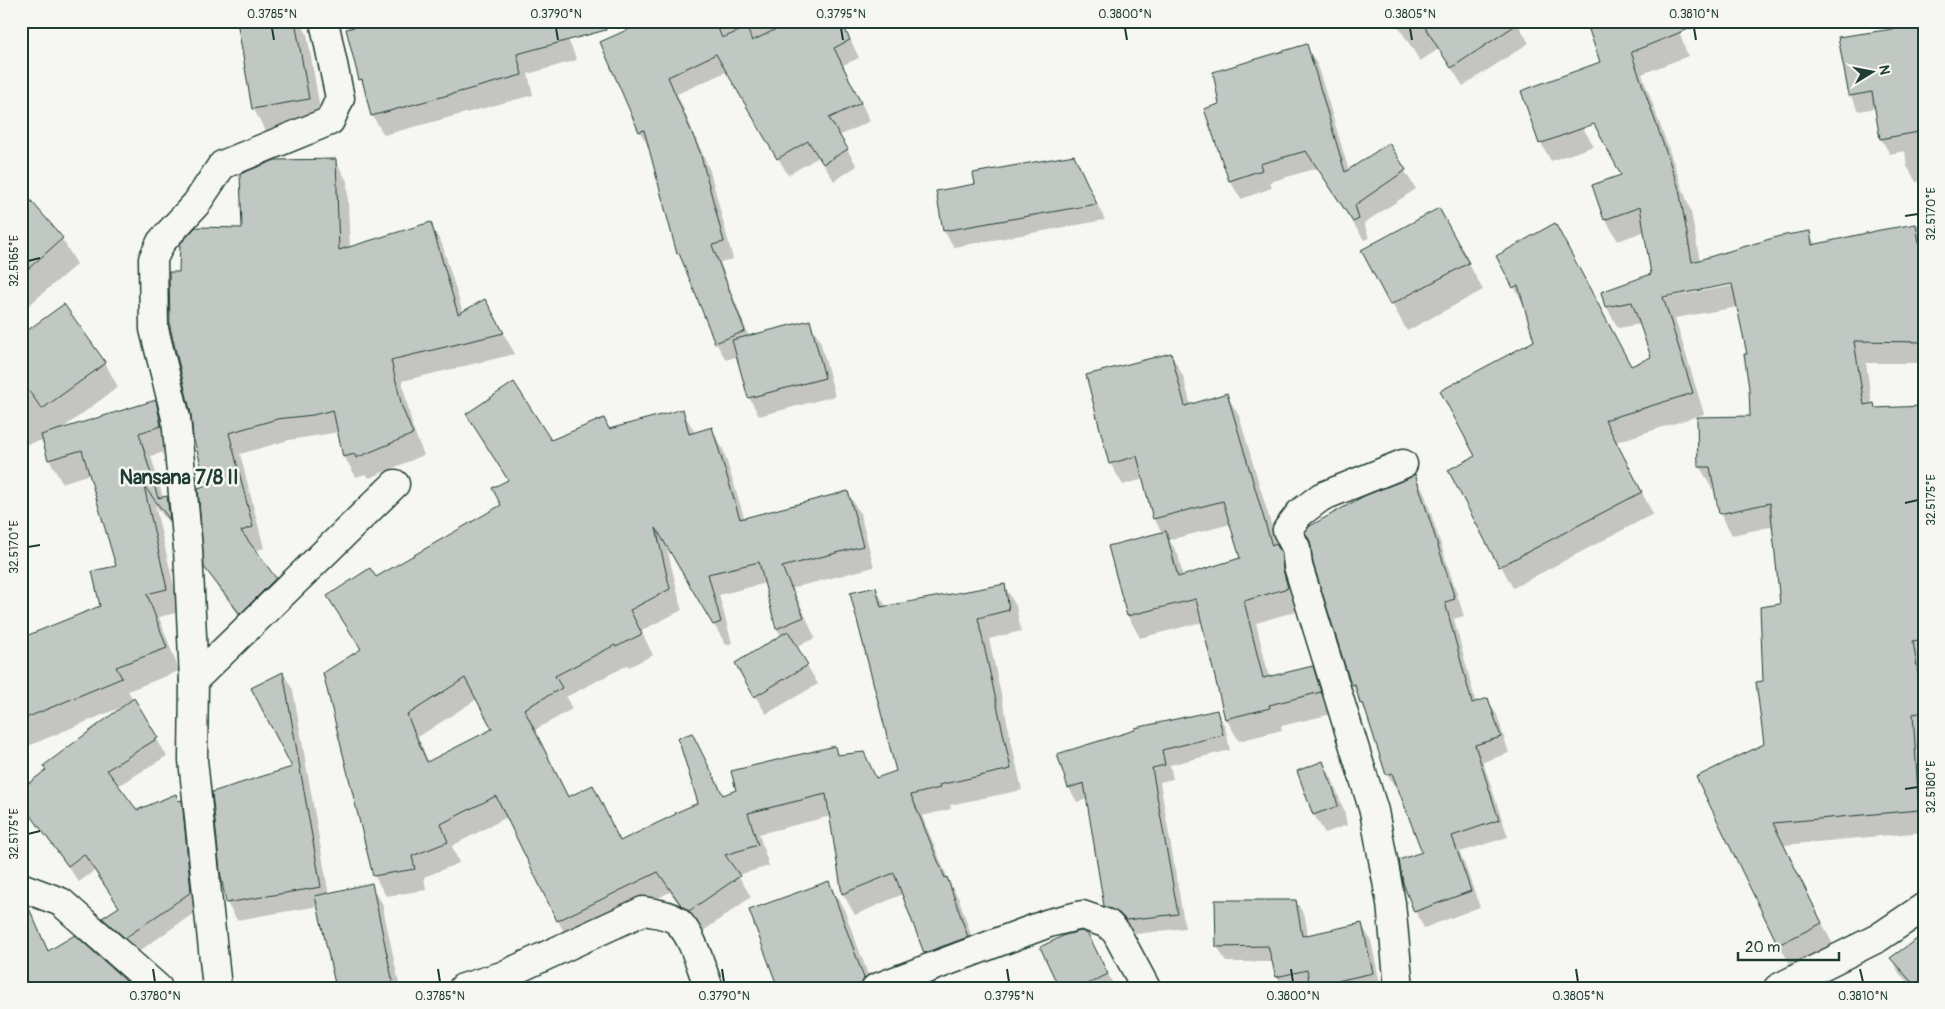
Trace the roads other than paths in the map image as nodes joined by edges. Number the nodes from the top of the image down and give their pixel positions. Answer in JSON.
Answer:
{"nodes":[{"id":1,"x":324,"y":21,"type":"edge"},
{"id":2,"x":1403,"y":464,"type":"dead end"},
{"id":3,"x":395,"y":484,"type":"dead end"},
{"id":4,"x":194,"y":680,"type":"junction"},
{"id":5,"x":21,"y":887,"type":"edge"},
{"id":6,"x":1924,"y":907,"type":"edge"},
{"id":7,"x":158,"y":988,"type":"edge"},
{"id":8,"x":217,"y":988,"type":"edge"},
{"id":9,"x":463,"y":988,"type":"edge"},
{"id":10,"x":709,"y":988,"type":"edge"},
{"id":11,"x":876,"y":988,"type":"edge"},
{"id":12,"x":1146,"y":988,"type":"edge"},
{"id":13,"x":1399,"y":988,"type":"edge"},
{"id":14,"x":1778,"y":988,"type":"edge"}],
"edges":[{"from":1,"to":4,"type":"street"},
{"from":2,"to":13,"type":"street"},
{"from":3,"to":4,"type":"street"},
{"from":4,"to":8,"type":"street"},
{"from":5,"to":7,"type":"street"},
{"from":6,"to":14,"type":"street"},
{"from":9,"to":10,"type":"street"},
{"from":11,"to":12,"type":"street"}]}
